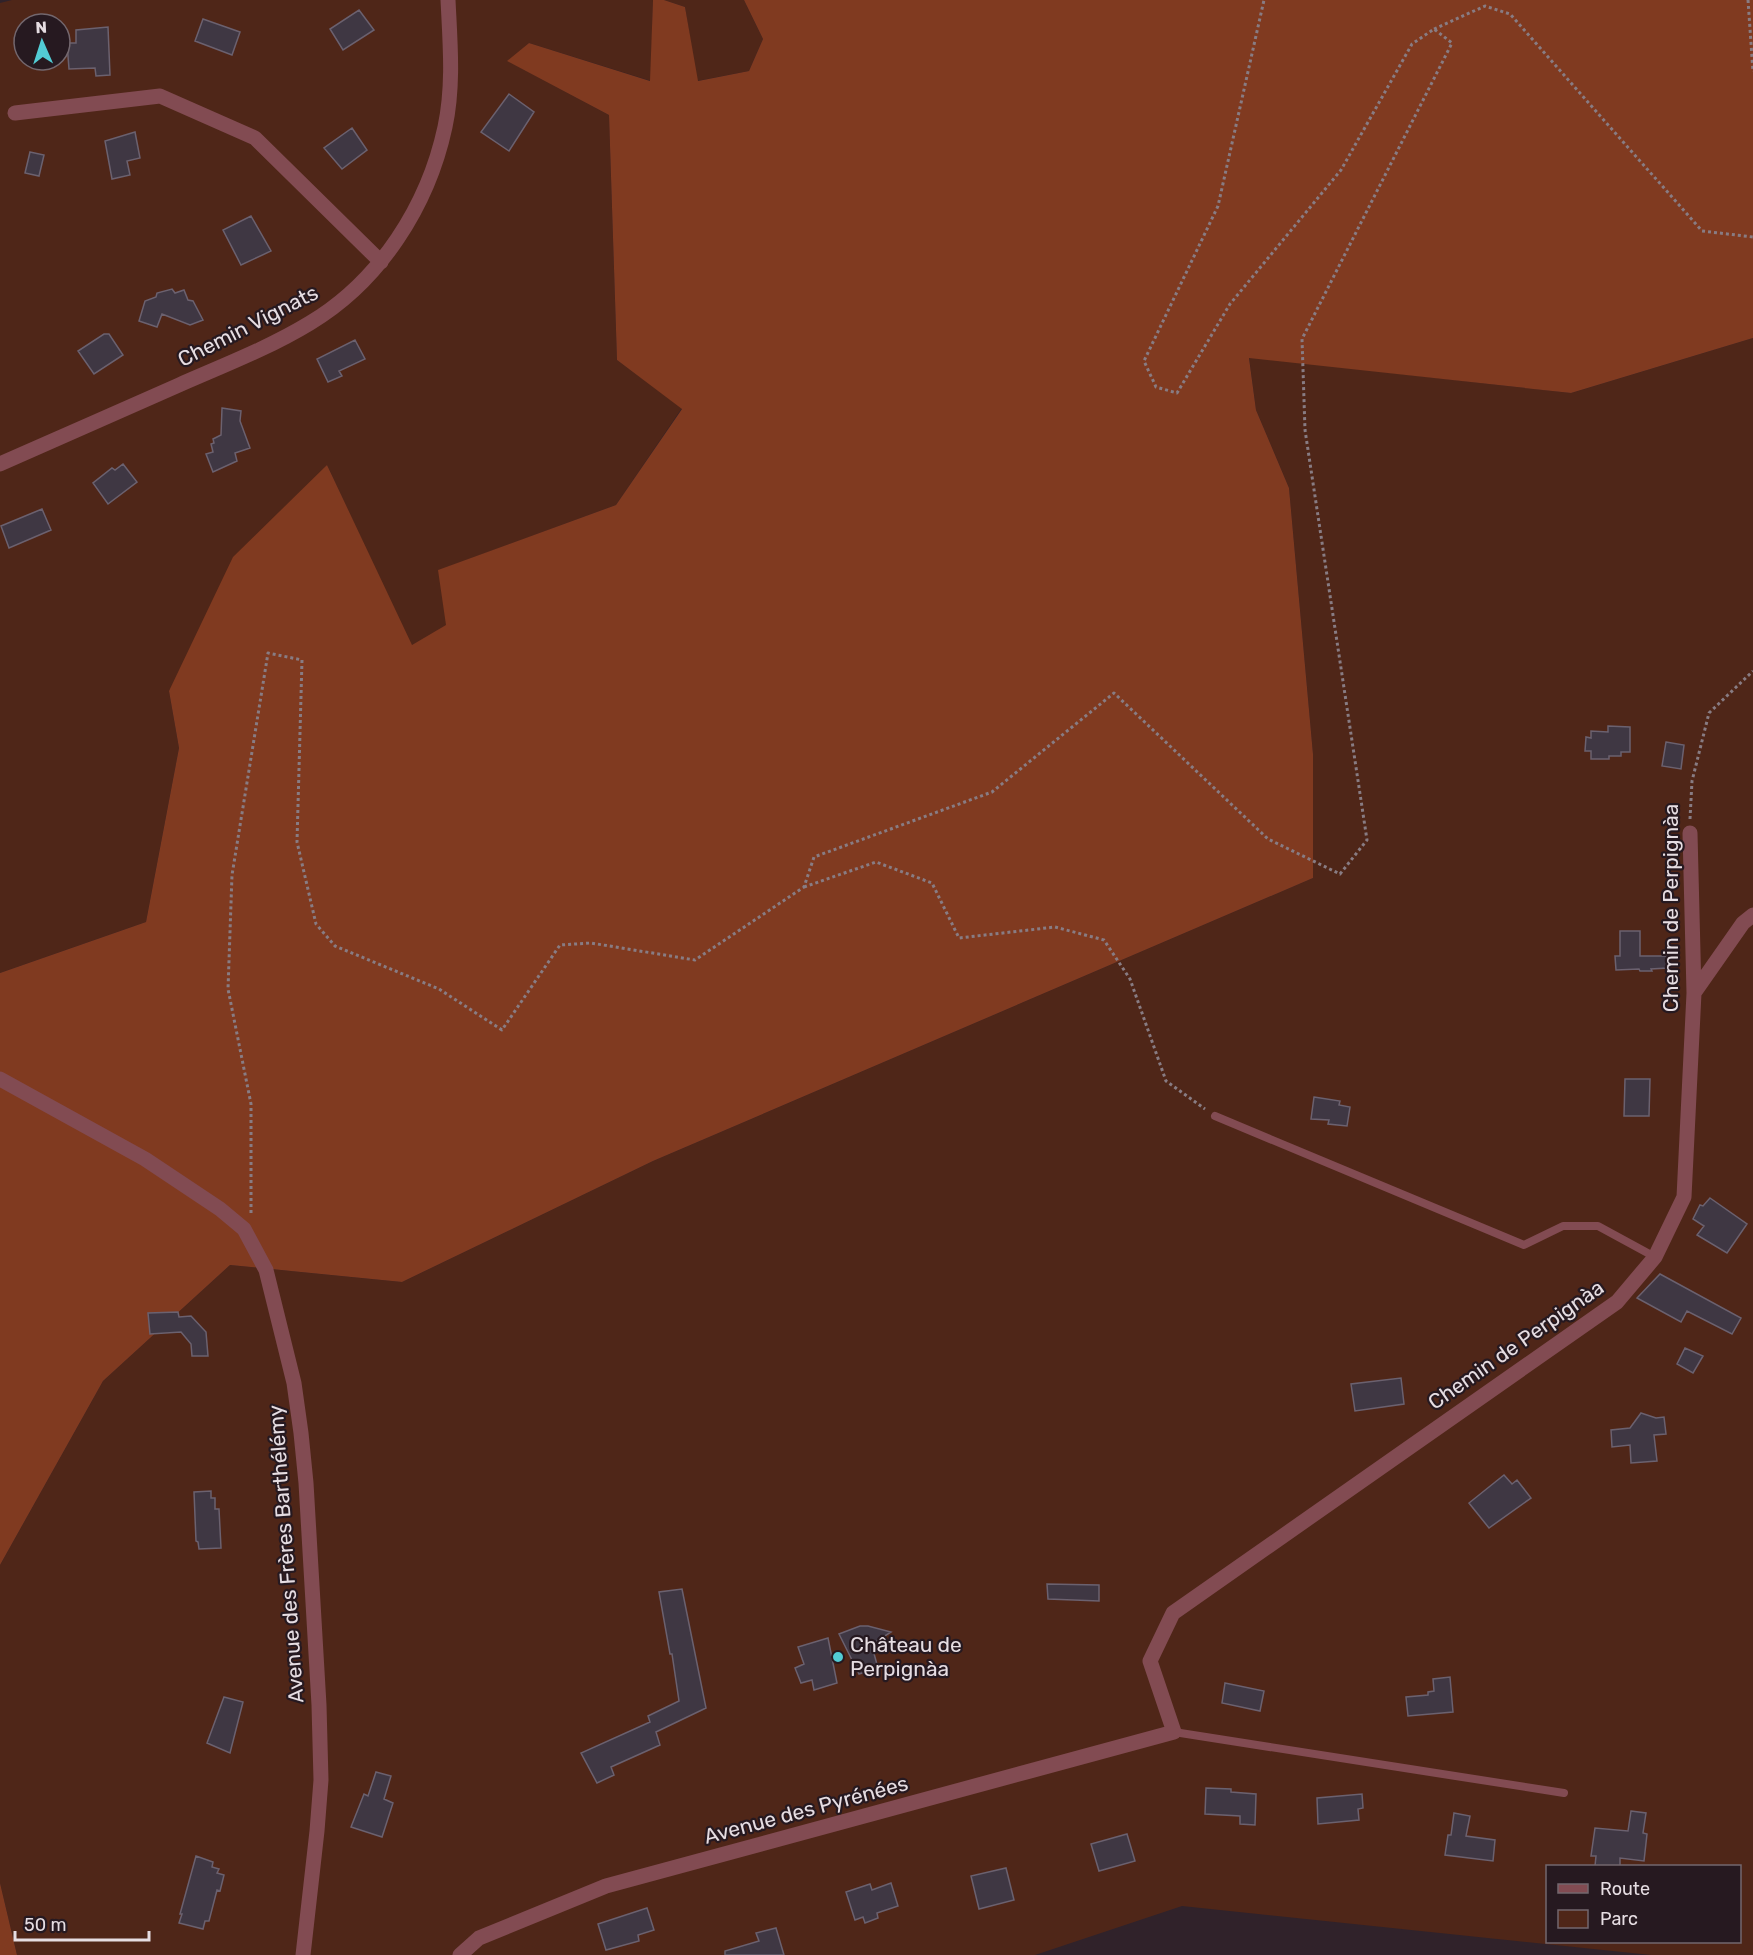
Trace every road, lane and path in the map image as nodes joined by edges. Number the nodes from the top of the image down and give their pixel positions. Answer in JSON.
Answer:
{"nodes":[{"id":1,"x":448,"y":0,"type":"edge"},
{"id":2,"x":1264,"y":0,"type":"edge"},
{"id":3,"x":1748,"y":0,"type":"edge"},
{"id":4,"x":1434,"y":29,"type":"junction"},
{"id":5,"x":1753,"y":72,"type":"edge"},
{"id":6,"x":15,"y":113,"type":"dead end"},
{"id":7,"x":1753,"y":237,"type":"edge"},
{"id":8,"x":381,"y":262,"type":"junction"},
{"id":9,"x":0,"y":464,"type":"edge"},
{"id":10,"x":1753,"y":671,"type":"edge"},
{"id":11,"x":1690,"y":833,"type":"joint"},
{"id":12,"x":804,"y":887,"type":"junction"},
{"id":13,"x":1753,"y":915,"type":"edge"},
{"id":14,"x":1694,"y":993,"type":"junction"},
{"id":15,"x":0,"y":1079,"type":"edge"},
{"id":16,"x":1215,"y":1116,"type":"joint"},
{"id":17,"x":244,"y":1229,"type":"junction"},
{"id":18,"x":1655,"y":1257,"type":"junction"},
{"id":19,"x":1174,"y":1732,"type":"junction"},
{"id":20,"x":1564,"y":1793,"type":"dead end"},
{"id":21,"x":303,"y":1955,"type":"edge"},
{"id":22,"x":460,"y":1955,"type":"edge"}],
"edges":[{"from":1,"to":8,"type":"street","name":"Chemin Vignats"},
{"from":2,"to":4,"type":"path"},
{"from":3,"to":5,"type":"path"},
{"from":4,"to":7,"type":"path"},
{"from":4,"to":12,"type":"path"},
{"from":6,"to":8,"type":"street"},
{"from":8,"to":9,"type":"street","name":"Chemin Vignats"},
{"from":10,"to":11,"type":"path","name":"Chemin de Perpignàa"},
{"from":11,"to":14,"type":"street","name":"Chemin de Perpignàa"},
{"from":12,"to":16,"type":"path"},
{"from":12,"to":17,"type":"path"},
{"from":13,"to":14,"type":"street"},
{"from":14,"to":18,"type":"street","name":"Chemin de Perpignàa"},
{"from":15,"to":17,"type":"street","name":"Avenue des Frères Barthélémy"},
{"from":16,"to":18,"type":"lane"},
{"from":17,"to":21,"type":"street","name":"Avenue des Frères Barthélémy"},
{"from":18,"to":19,"type":"street","name":"Chemin de Perpignàa"},
{"from":19,"to":20,"type":"lane"},
{"from":19,"to":22,"type":"street","name":"Avenue des Pyrénées"}]}
